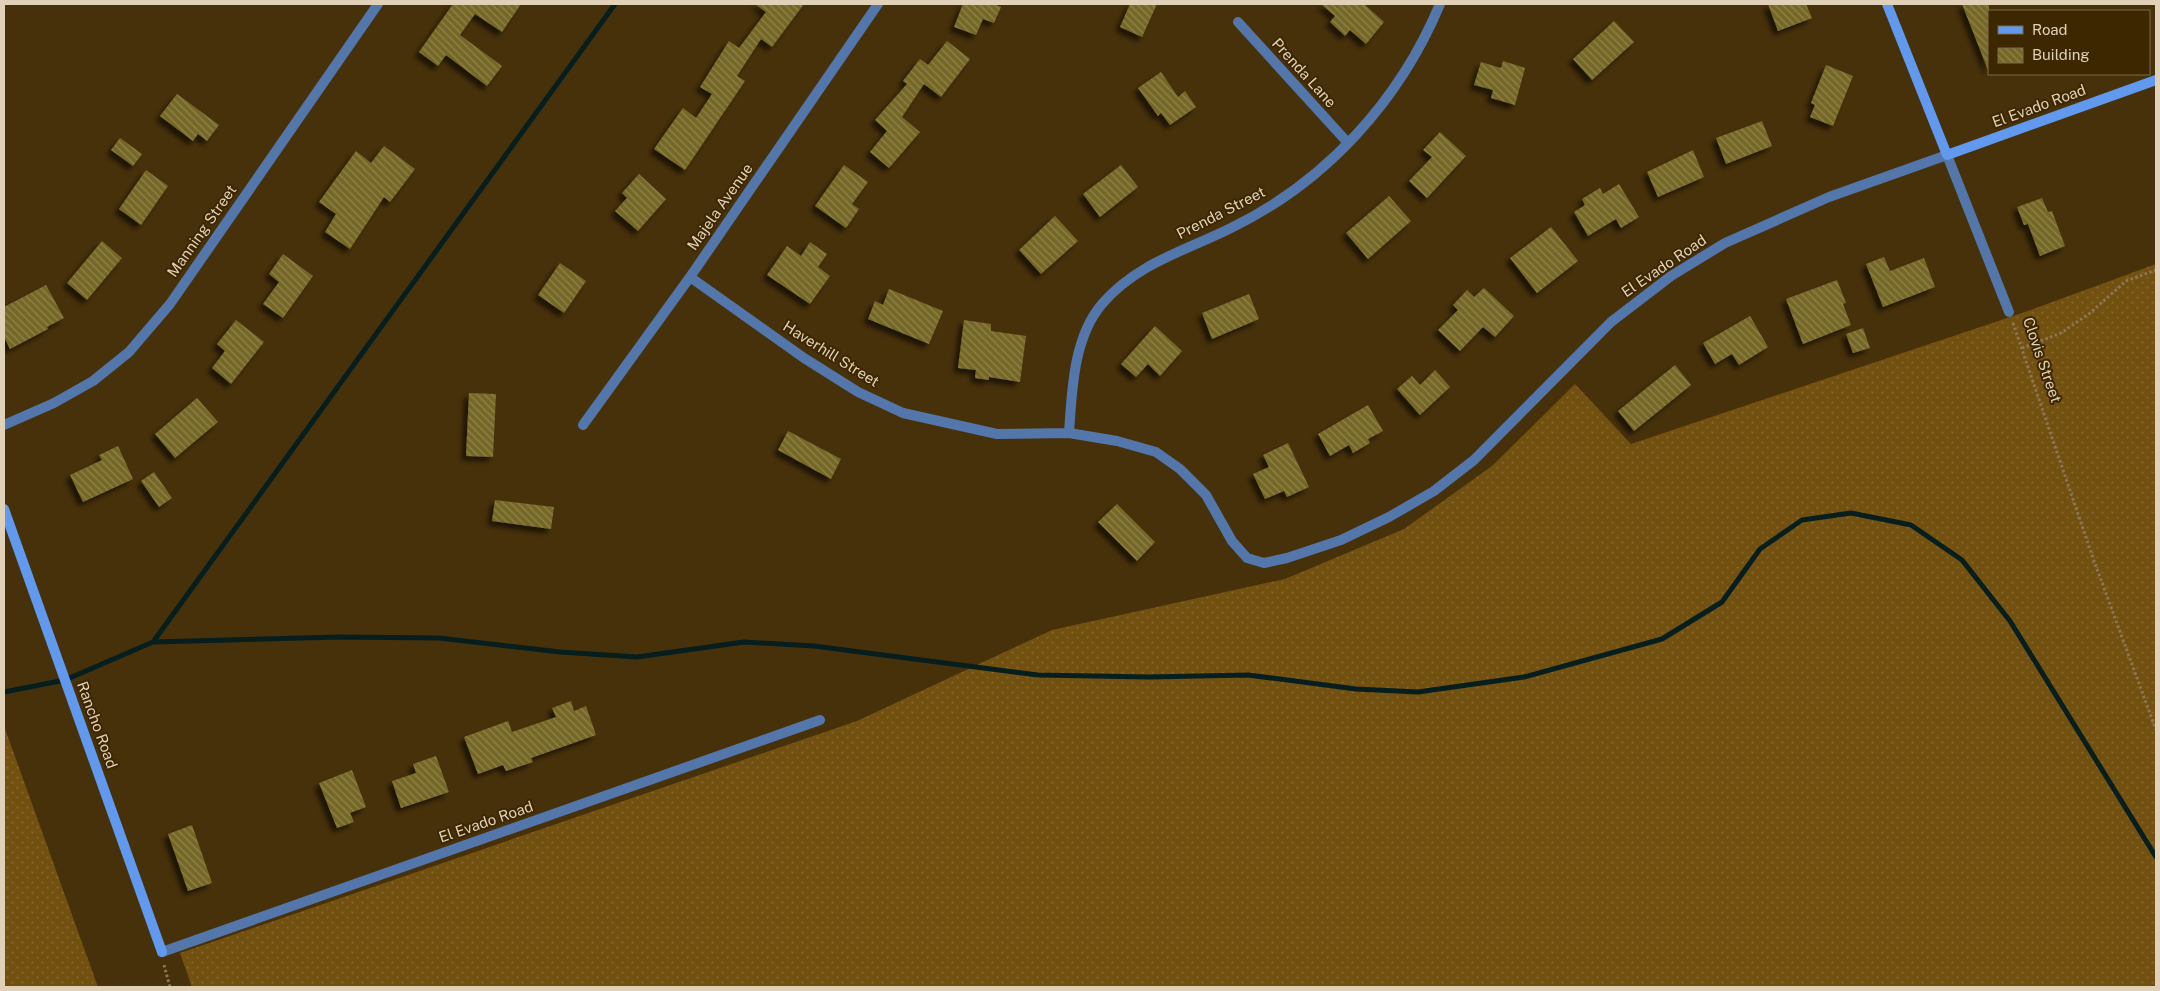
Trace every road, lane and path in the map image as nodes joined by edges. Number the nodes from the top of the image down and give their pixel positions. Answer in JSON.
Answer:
{"nodes":[{"id":1,"x":378,"y":4,"type":"edge"},
{"id":2,"x":878,"y":4,"type":"edge"},
{"id":3,"x":1440,"y":4,"type":"edge"},
{"id":4,"x":1887,"y":4,"type":"edge"},
{"id":5,"x":1238,"y":22,"type":"dead end"},
{"id":6,"x":2156,"y":80,"type":"edge"},
{"id":7,"x":1348,"y":143,"type":"junction"},
{"id":8,"x":1947,"y":155,"type":"junction"},
{"id":9,"x":2156,"y":270,"type":"edge"},
{"id":10,"x":690,"y":277,"type":"junction"},
{"id":11,"x":2009,"y":312,"type":"joint"},
{"id":12,"x":2022,"y":348,"type":"junction"},
{"id":13,"x":4,"y":425,"type":"edge"},
{"id":14,"x":582,"y":425,"type":"dead end"},
{"id":15,"x":1069,"y":433,"type":"junction"},
{"id":16,"x":4,"y":509,"type":"edge"},
{"id":17,"x":1247,"y":558,"type":"joint"},
{"id":18,"x":820,"y":720,"type":"dead end"},
{"id":19,"x":2156,"y":730,"type":"edge"},
{"id":20,"x":162,"y":952,"type":"junction"},
{"id":21,"x":170,"y":987,"type":"edge"}],
"edges":[{"from":1,"to":13,"type":"street","name":"Manning Street"},
{"from":2,"to":10,"type":"street","name":"Majela Avenue"},
{"from":3,"to":7,"type":"street","name":"Prenda Street"},
{"from":4,"to":8,"type":"street","name":"Clovis Street"},
{"from":5,"to":7,"type":"street","name":"Prenda Lane"},
{"from":6,"to":8,"type":"street","name":"El Evado Road"},
{"from":7,"to":15,"type":"street","name":"Prenda Street"},
{"from":8,"to":11,"type":"street","name":"Clovis Street"},
{"from":8,"to":17,"type":"street","name":"El Evado Road"},
{"from":9,"to":12,"type":"path"},
{"from":10,"to":14,"type":"street","name":"Majela Avenue"},
{"from":10,"to":15,"type":"street","name":"Haverhill Street"},
{"from":11,"to":12,"type":"path","name":"Clovis Street"},
{"from":12,"to":19,"type":"path","name":"Clovis Street"},
{"from":15,"to":17,"type":"street","name":"Haverhill Street"},
{"from":16,"to":20,"type":"street","name":"Rancho Road"},
{"from":18,"to":20,"type":"street","name":"El Evado Road"},
{"from":20,"to":21,"type":"path"}]}
